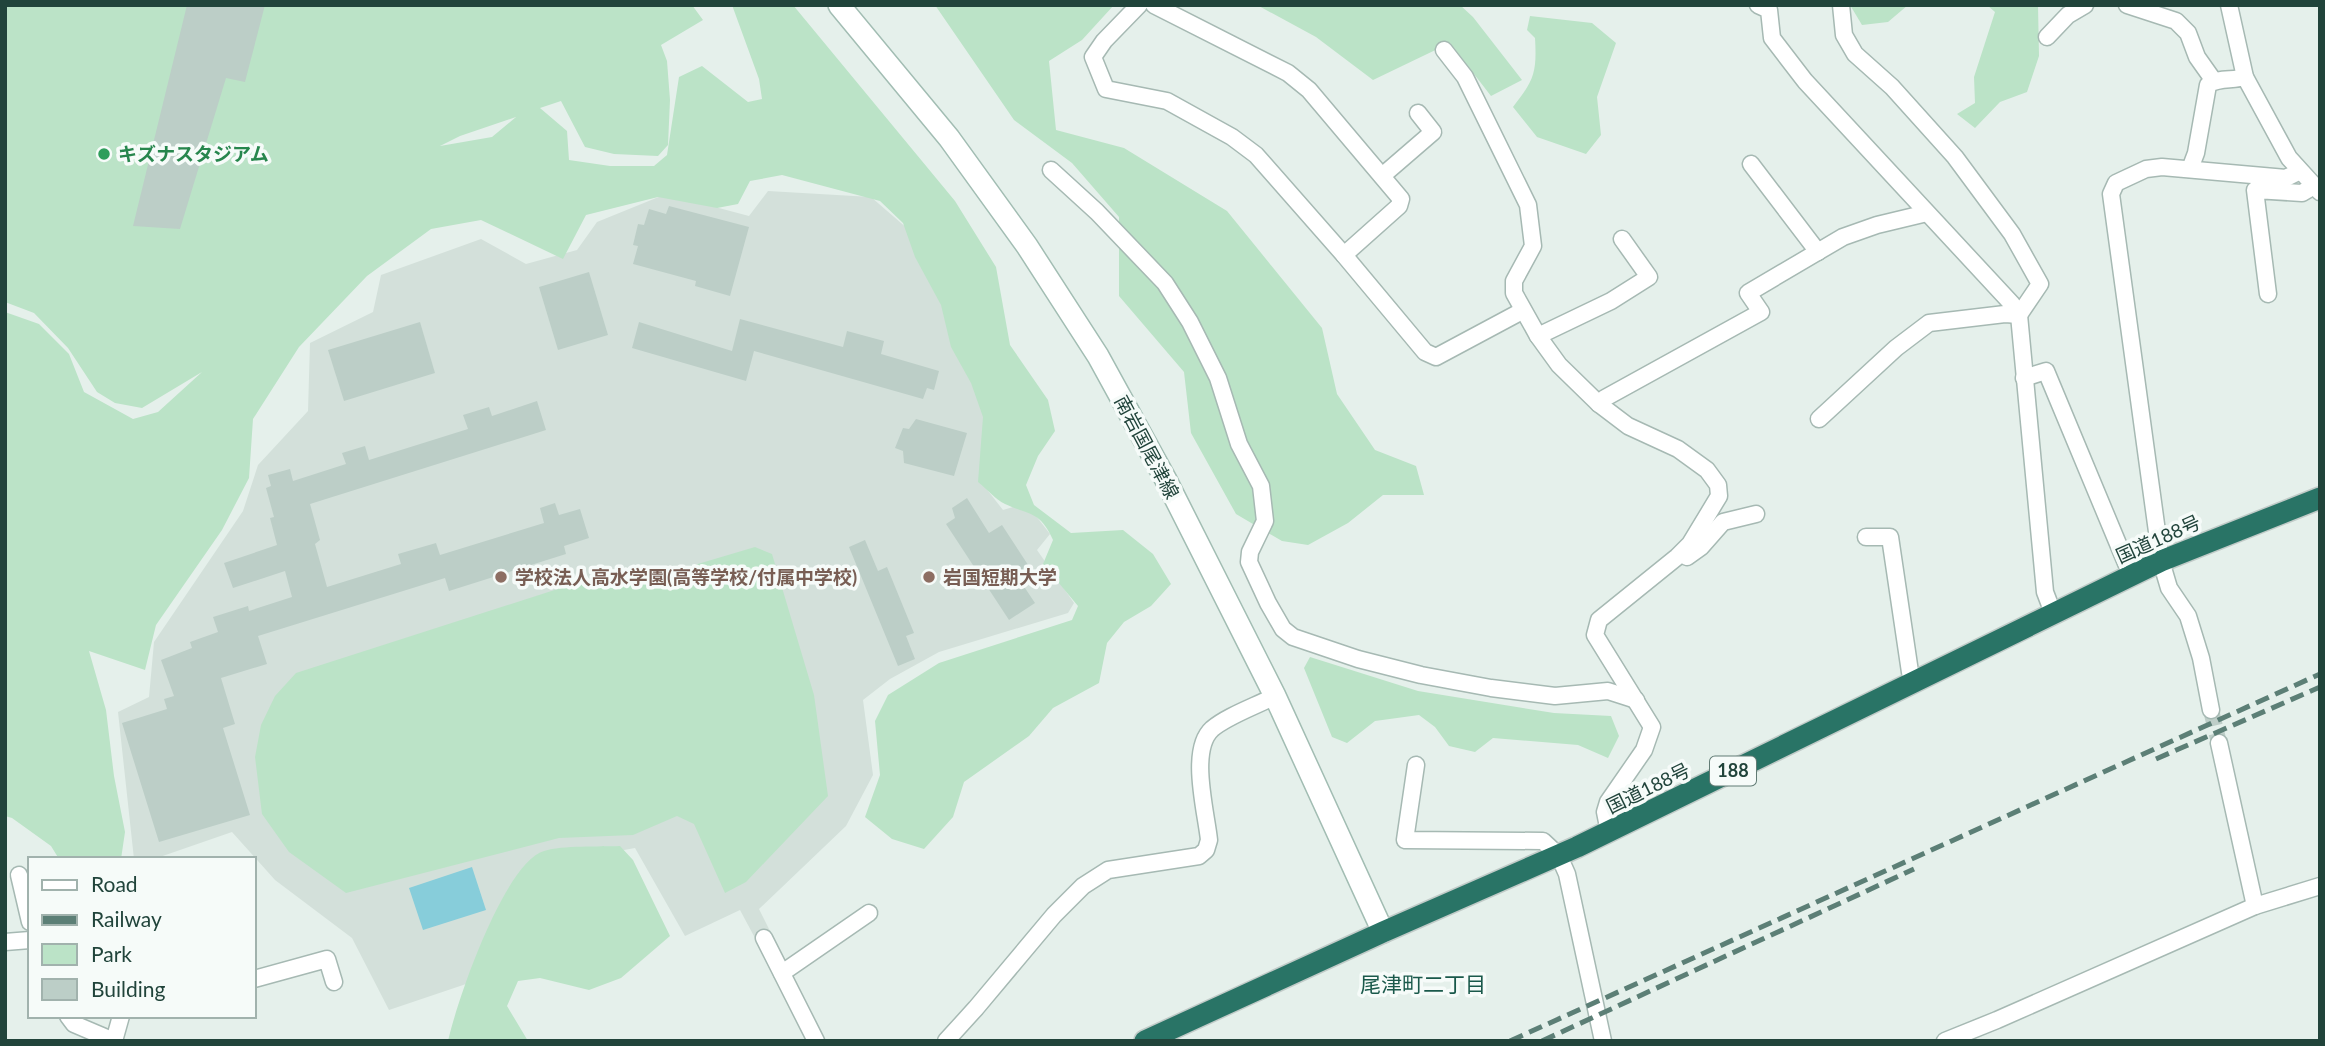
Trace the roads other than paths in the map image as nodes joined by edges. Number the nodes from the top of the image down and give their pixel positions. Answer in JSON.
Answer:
{"nodes":[{"id":1,"x":839,"y":5,"type":"edge"},
{"id":2,"x":1139,"y":5,"type":"edge"},
{"id":3,"x":1154,"y":5,"type":"edge"},
{"id":4,"x":1758,"y":5,"type":"edge"},
{"id":5,"x":1841,"y":5,"type":"edge"},
{"id":6,"x":2085,"y":5,"type":"edge"},
{"id":7,"x":2127,"y":5,"type":"edge"},
{"id":8,"x":2229,"y":5,"type":"edge"},
{"id":9,"x":2047,"y":37,"type":"dead end"},
{"id":10,"x":1444,"y":50,"type":"dead end"},
{"id":11,"x":2245,"y":77,"type":"junction"},
{"id":12,"x":2214,"y":80,"type":"junction"},
{"id":13,"x":1419,"y":113,"type":"dead end"},
{"id":14,"x":1751,"y":164,"type":"dead end"},
{"id":15,"x":2190,"y":169,"type":"junction"},
{"id":16,"x":1051,"y":170,"type":"dead end"},
{"id":17,"x":2300,"y":171,"type":"junction"},
{"id":18,"x":1382,"y":176,"type":"junction"},
{"id":19,"x":2317,"y":189,"type":"edge"},
{"id":20,"x":1927,"y":213,"type":"junction"},
{"id":21,"x":1622,"y":239,"type":"dead end"},
{"id":22,"x":1818,"y":252,"type":"junction"},
{"id":23,"x":1344,"y":255,"type":"junction"},
{"id":24,"x":2268,"y":294,"type":"dead end"},
{"id":25,"x":1522,"y":311,"type":"junction"},
{"id":26,"x":2019,"y":315,"type":"junction"},
{"id":27,"x":1538,"y":336,"type":"junction"},
{"id":28,"x":2024,"y":378,"type":"junction"},
{"id":29,"x":1599,"y":404,"type":"junction"},
{"id":30,"x":1819,"y":419,"type":"dead end"},
{"id":31,"x":2320,"y":498,"type":"edge"},
{"id":32,"x":1756,"y":514,"type":"dead end"},
{"id":33,"x":1866,"y":537,"type":"dead end"},
{"id":34,"x":1677,"y":557,"type":"junction"},
{"id":35,"x":2161,"y":561,"type":"junction"},
{"id":36,"x":2131,"y":575,"type":"junction"},
{"id":37,"x":2053,"y":613,"type":"junction"},
{"id":38,"x":1913,"y":682,"type":"junction"},
{"id":39,"x":1275,"y":696,"type":"junction"},
{"id":40,"x":1636,"y":699,"type":"junction"},
{"id":41,"x":2211,"y":710,"type":"tunnel mouth"},
{"id":42,"x":2219,"y":743,"type":"tunnel mouth"},
{"id":43,"x":1416,"y":765,"type":"dead end"},
{"id":44,"x":1609,"y":832,"type":"junction"},
{"id":45,"x":1559,"y":856,"type":"junction"},
{"id":46,"x":19,"y":875,"type":"dead end"},
{"id":47,"x":2320,"y":886,"type":"edge"},
{"id":48,"x":2255,"y":906,"type":"junction"},
{"id":49,"x":28,"y":913,"type":"edge"},
{"id":50,"x":869,"y":914,"type":"dead end"},
{"id":51,"x":1383,"y":932,"type":"junction"},
{"id":52,"x":764,"y":938,"type":"dead end"},
{"id":53,"x":28,"y":940,"type":"edge"},
{"id":54,"x":5,"y":942,"type":"edge"},
{"id":55,"x":782,"y":974,"type":"junction"},
{"id":56,"x":256,"y":978,"type":"edge"},
{"id":57,"x":334,"y":982,"type":"dead end"},
{"id":58,"x":70,"y":1018,"type":"edge"},
{"id":59,"x":120,"y":1018,"type":"edge"},
{"id":60,"x":114,"y":1041,"type":"edge"},
{"id":61,"x":816,"y":1041,"type":"edge"},
{"id":62,"x":946,"y":1041,"type":"edge"},
{"id":63,"x":1144,"y":1041,"type":"edge"},
{"id":64,"x":1603,"y":1041,"type":"edge"},
{"id":65,"x":1945,"y":1041,"type":"edge"}],
"edges":[{"from":1,"to":39,"type":"main road","name":"南岩国尾津線"},
{"from":2,"to":23,"type":"street"},
{"from":3,"to":18,"type":"street"},
{"from":4,"to":20,"type":"street"},
{"from":5,"to":26,"type":"street"},
{"from":6,"to":9,"type":"street"},
{"from":7,"to":12,"type":"street"},
{"from":8,"to":11,"type":"street"},
{"from":10,"to":25,"type":"street"},
{"from":11,"to":12,"type":"street"},
{"from":11,"to":17,"type":"street"},
{"from":12,"to":15,"type":"street"},
{"from":13,"to":18,"type":"street"},
{"from":14,"to":22,"type":"street"},
{"from":15,"to":17,"type":"street"},
{"from":15,"to":35,"type":"street"},
{"from":16,"to":40,"type":"street"},
{"from":17,"to":19,"type":"street"},
{"from":18,"to":23,"type":"street"},
{"from":19,"to":24,"type":"street"},
{"from":20,"to":22,"type":"street"},
{"from":20,"to":26,"type":"street"},
{"from":21,"to":27,"type":"street"},
{"from":22,"to":29,"type":"street"},
{"from":23,"to":25,"type":"street"},
{"from":25,"to":27,"type":"street"},
{"from":26,"to":28,"type":"street"},
{"from":26,"to":30,"type":"street"},
{"from":27,"to":29,"type":"street"},
{"from":28,"to":36,"type":"street"},
{"from":28,"to":37,"type":"street"},
{"from":29,"to":34,"type":"street"},
{"from":31,"to":35,"type":"highway","name":"国道188号","number":"188"},
{"from":32,"to":34,"type":"street"},
{"from":33,"to":38,"type":"street"},
{"from":34,"to":40,"type":"street"},
{"from":35,"to":36,"type":"highway","name":"国道188号","number":"188"},
{"from":35,"to":41,"type":"street"},
{"from":36,"to":37,"type":"highway","name":"国道188号","number":"188"},
{"from":37,"to":38,"type":"highway","name":"国道188号","number":"188"},
{"from":38,"to":44,"type":"highway","name":"国道188号","number":"188"},
{"from":39,"to":51,"type":"main road","name":"南岩国尾津線"},
{"from":39,"to":62,"type":"street"},
{"from":40,"to":44,"type":"street"},
{"from":42,"to":48,"type":"street"},
{"from":43,"to":45,"type":"street"},
{"from":44,"to":45,"type":"highway","name":"国道188号","number":"188"},
{"from":45,"to":51,"type":"highway","name":"国道188号","number":"188"},
{"from":45,"to":64,"type":"street"},
{"from":46,"to":49,"type":"street"},
{"from":47,"to":48,"type":"street"},
{"from":48,"to":65,"type":"street"},
{"from":50,"to":55,"type":"street"},
{"from":51,"to":63,"type":"highway","name":"国道188号","number":"188"},
{"from":52,"to":55,"type":"street"},
{"from":53,"to":54,"type":"street"},
{"from":55,"to":61,"type":"street"},
{"from":56,"to":57,"type":"street"},
{"from":58,"to":60,"type":"street"},
{"from":59,"to":60,"type":"street"}]}
